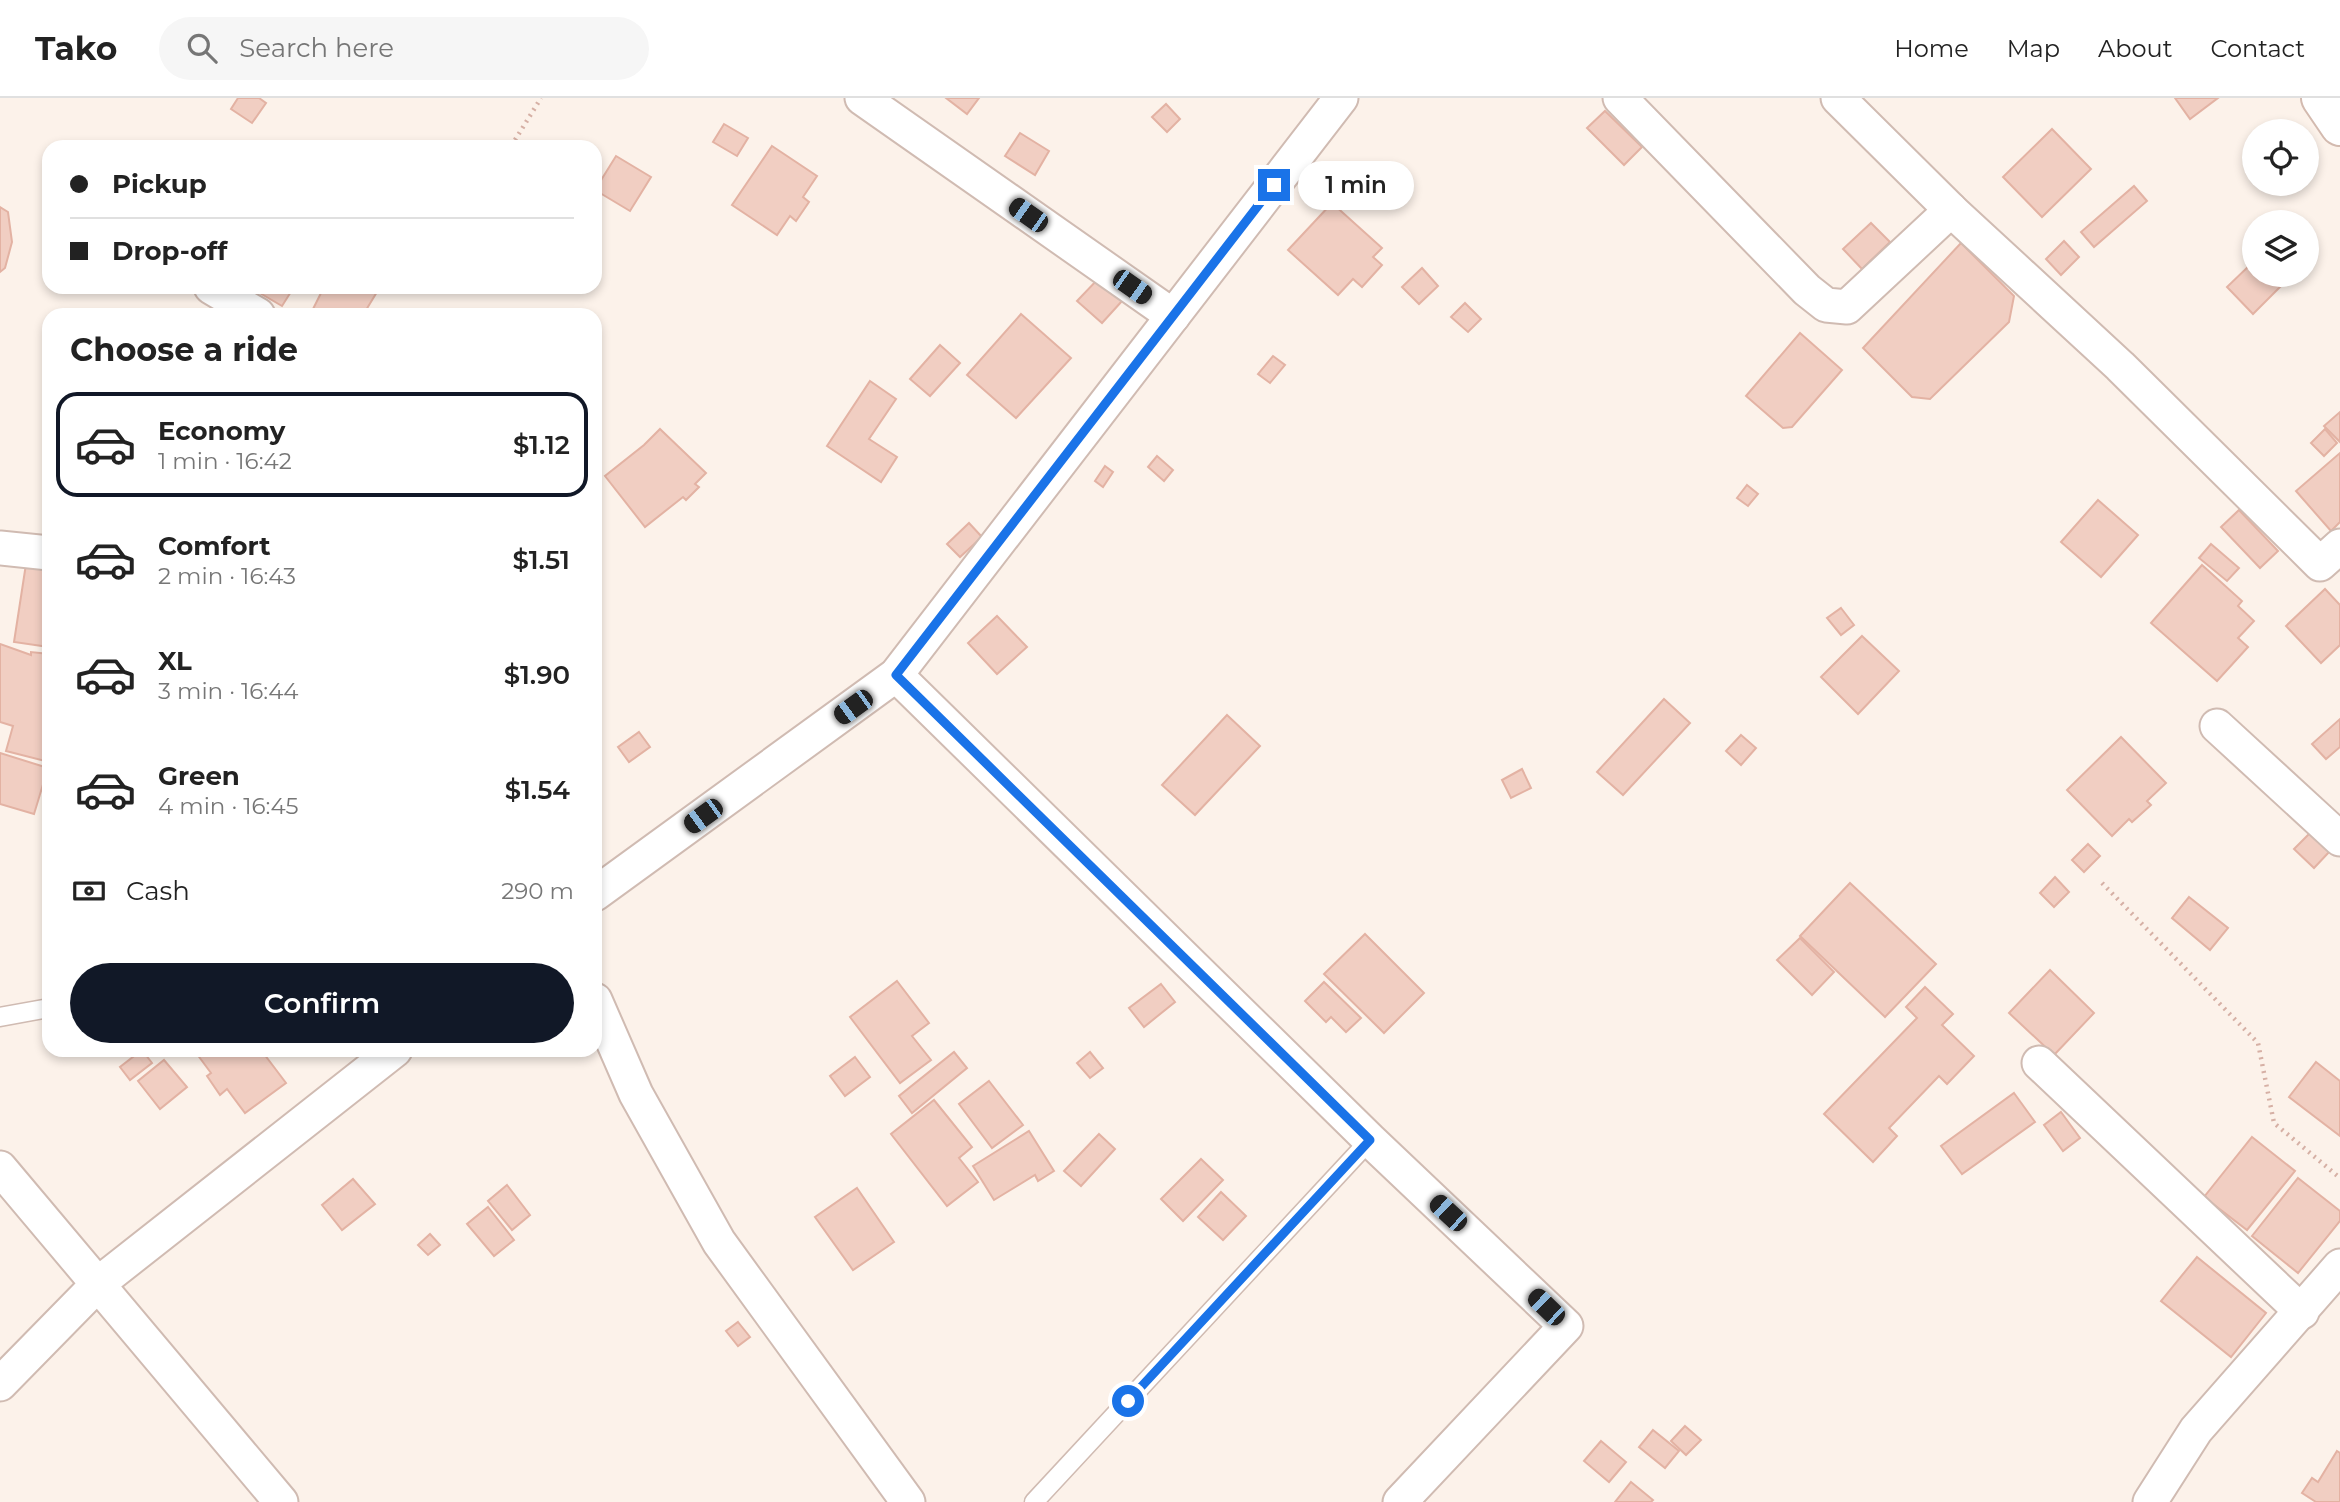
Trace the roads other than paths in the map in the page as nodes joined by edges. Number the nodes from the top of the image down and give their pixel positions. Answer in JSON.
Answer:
{"nodes":[{"id":1,"x":862,"y":98,"type":"edge"},
{"id":2,"x":1341,"y":98,"type":"edge"},
{"id":3,"x":1620,"y":98,"type":"edge"},
{"id":4,"x":1838,"y":98,"type":"edge"},
{"id":5,"x":2321,"y":98,"type":"edge"},
{"id":6,"x":2340,"y":126,"type":"edge"},
{"id":7,"x":1951,"y":210,"type":"junction"},
{"id":8,"x":223,"y":294,"type":"edge"},
{"id":9,"x":246,"y":308,"type":"edge"},
{"id":10,"x":1173,"y":316,"type":"junction"},
{"id":11,"x":2340,"y":546,"type":"edge"},
{"id":12,"x":0,"y":548,"type":"edge"},
{"id":13,"x":42,"y":552,"type":"edge"},
{"id":14,"x":896,"y":675,"type":"junction"},
{"id":15,"x":2217,"y":726,"type":"dead end"},
{"id":16,"x":2340,"y":839,"type":"edge"},
{"id":17,"x":602,"y":889,"type":"edge"},
{"id":18,"x":42,"y":1009,"type":"edge"},
{"id":19,"x":602,"y":1016,"type":"edge"},
{"id":20,"x":0,"y":1017,"type":"edge"},
{"id":21,"x":386,"y":1057,"type":"edge"},
{"id":22,"x":2039,"y":1063,"type":"dead end"},
{"id":23,"x":1370,"y":1140,"type":"junction"},
{"id":24,"x":0,"y":1168,"type":"edge"},
{"id":25,"x":2340,"y":1266,"type":"edge"},
{"id":26,"x":99,"y":1283,"type":"junction"},
{"id":27,"x":2302,"y":1312,"type":"junction"},
{"id":28,"x":0,"y":1384,"type":"edge"},
{"id":29,"x":281,"y":1502,"type":"edge"},
{"id":30,"x":908,"y":1502,"type":"edge"},
{"id":31,"x":1034,"y":1502,"type":"edge"},
{"id":32,"x":1400,"y":1502,"type":"edge"},
{"id":33,"x":2150,"y":1502,"type":"edge"}],
"edges":[{"from":1,"to":10,"type":"street"},
{"from":2,"to":10,"type":"street"},
{"from":3,"to":7,"type":"street"},
{"from":4,"to":7,"type":"street"},
{"from":5,"to":6,"type":"main road"},
{"from":7,"to":11,"type":"street"},
{"from":8,"to":9,"type":"street"},
{"from":10,"to":14,"type":"street"},
{"from":12,"to":13,"type":"street"},
{"from":14,"to":17,"type":"street"},
{"from":14,"to":23,"type":"street"},
{"from":15,"to":16,"type":"street"},
{"from":18,"to":20,"type":"lane"},
{"from":19,"to":30,"type":"street"},
{"from":21,"to":26,"type":"street"},
{"from":22,"to":27,"type":"street"},
{"from":23,"to":31,"type":"lane"},
{"from":23,"to":32,"type":"street"},
{"from":24,"to":26,"type":"street"},
{"from":25,"to":27,"type":"street"},
{"from":26,"to":28,"type":"street"},
{"from":26,"to":29,"type":"street"},
{"from":27,"to":33,"type":"street"}]}
